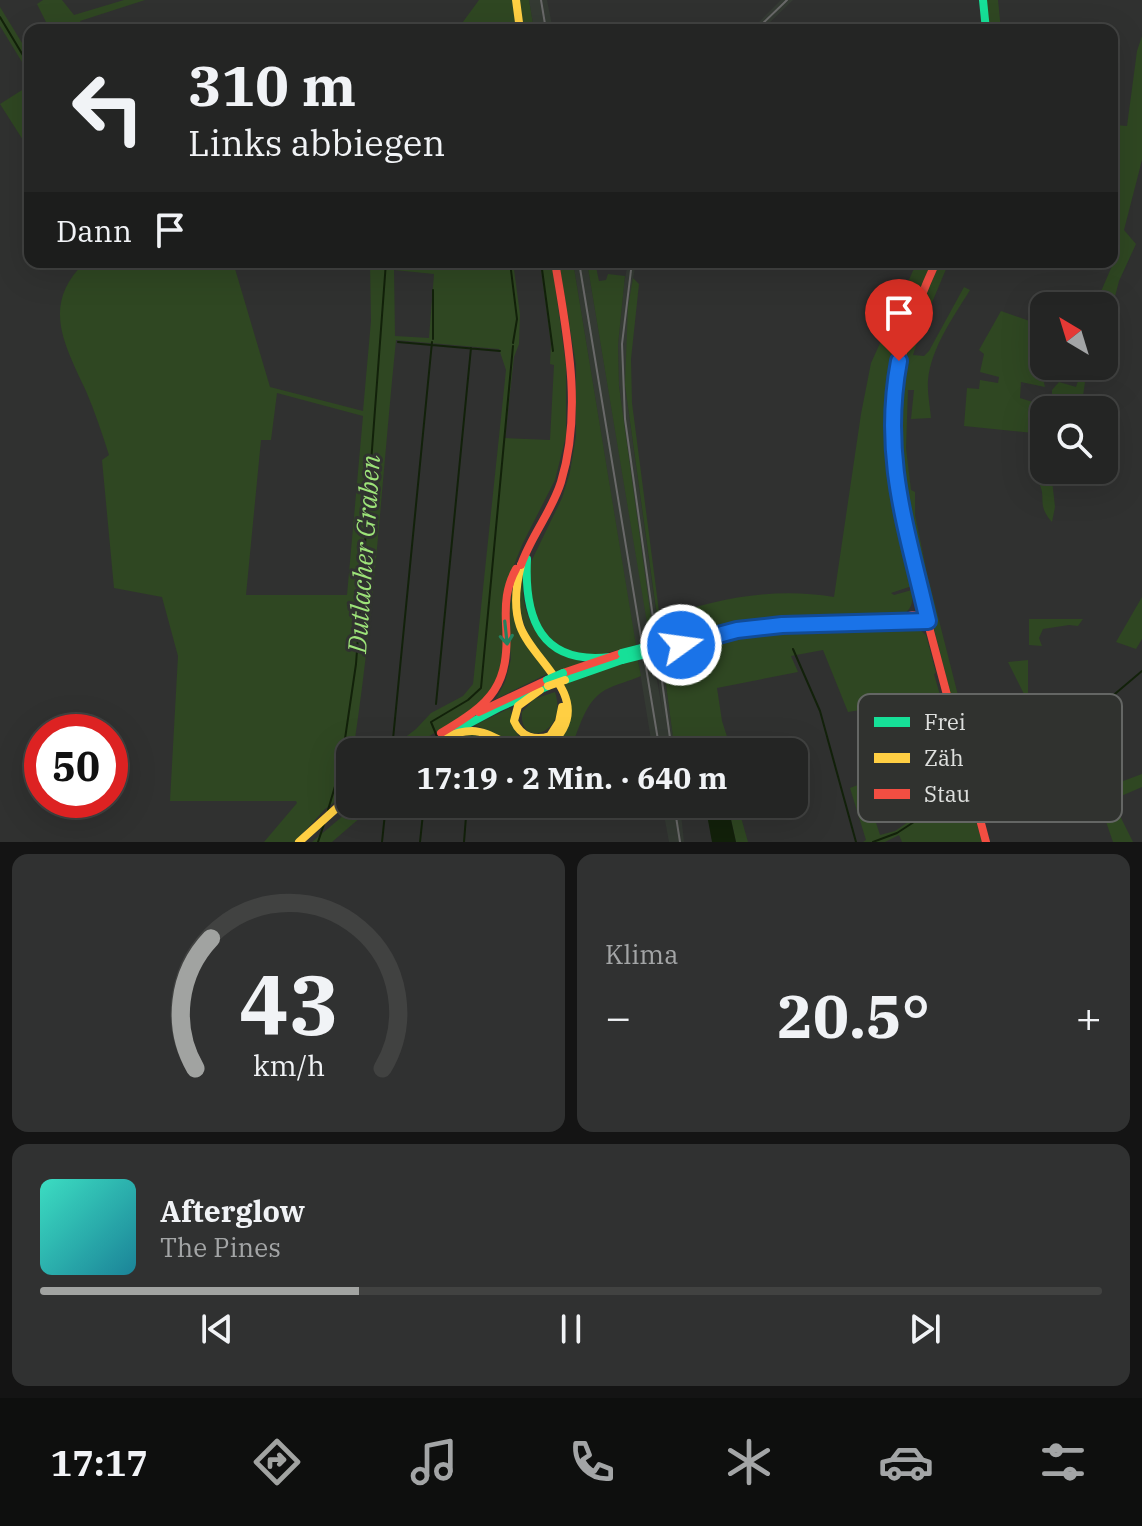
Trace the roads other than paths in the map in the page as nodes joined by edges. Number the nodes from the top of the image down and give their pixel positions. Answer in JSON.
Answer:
{"nodes":[{"id":1,"x":516,"y":0,"type":"edge"},
{"id":2,"x":983,"y":0,"type":"edge"},
{"id":3,"x":519,"y":24,"type":"edge"},
{"id":4,"x":985,"y":24,"type":"edge"},
{"id":5,"x":556,"y":268,"type":"edge"},
{"id":6,"x":934,"y":268,"type":"edge"},
{"id":7,"x":527,"y":550,"type":"junction"},
{"id":8,"x":523,"y":560,"type":"junction"},
{"id":9,"x":920,"y":591,"type":"junction"},
{"id":10,"x":907,"y":616,"type":"junction"},
{"id":11,"x":927,"y":619,"type":"junction"},
{"id":12,"x":890,"y":622,"type":"junction"},
{"id":13,"x":610,"y":657,"type":"junction"},
{"id":14,"x":622,"y":657,"type":"junction"},
{"id":15,"x":563,"y":680,"type":"junction"},
{"id":16,"x":545,"y":685,"type":"junction"},
{"id":17,"x":947,"y":694,"type":"edge"},
{"id":18,"x":476,"y":713,"type":"junction"},
{"id":19,"x":445,"y":735,"type":"junction"},
{"id":20,"x":440,"y":738,"type":"edge"},
{"id":21,"x":336,"y":809,"type":"edge"},
{"id":22,"x":336,"y":812,"type":"edge"},
{"id":23,"x":327,"y":818,"type":"junction"},
{"id":24,"x":981,"y":822,"type":"edge"},
{"id":25,"x":299,"y":842,"type":"edge"},
{"id":26,"x":305,"y":842,"type":"edge"},
{"id":27,"x":986,"y":842,"type":"edge"}],
"edges":[{"from":1,"to":3,"type":"main road"},
{"from":2,"to":4,"type":"main road"},
{"from":5,"to":7,"type":"main road"},
{"from":6,"to":9,"type":"main road"},
{"from":7,"to":8,"type":"main road"},
{"from":7,"to":13,"type":"main road"},
{"from":8,"to":15,"type":"main road"},
{"from":8,"to":18,"type":"main road","one_way":true},
{"from":9,"to":10,"type":"main road"},
{"from":9,"to":11,"type":"main road"},
{"from":10,"to":11,"type":"main road"},
{"from":10,"to":12,"type":"main road"},
{"from":11,"to":12,"type":"main road"},
{"from":11,"to":17,"type":"main road"},
{"from":12,"to":14,"type":"main road","bridge":true},
{"from":13,"to":14,"type":"main road"},
{"from":13,"to":15,"type":"main road"},
{"from":14,"to":15,"type":"main road"},
{"from":15,"to":16,"type":"main road","bridge":true},
{"from":15,"to":16,"type":"main road"},
{"from":15,"to":19,"type":"main road"},
{"from":16,"to":18,"type":"main road"},
{"from":16,"to":19,"type":"main road"},
{"from":18,"to":19,"type":"main road"},
{"from":19,"to":20,"type":"main road"},
{"from":21,"to":23,"type":"main road"},
{"from":22,"to":23,"type":"main road"},
{"from":23,"to":25,"type":"main road"},
{"from":23,"to":26,"type":"main road"},
{"from":24,"to":27,"type":"main road"}]}
